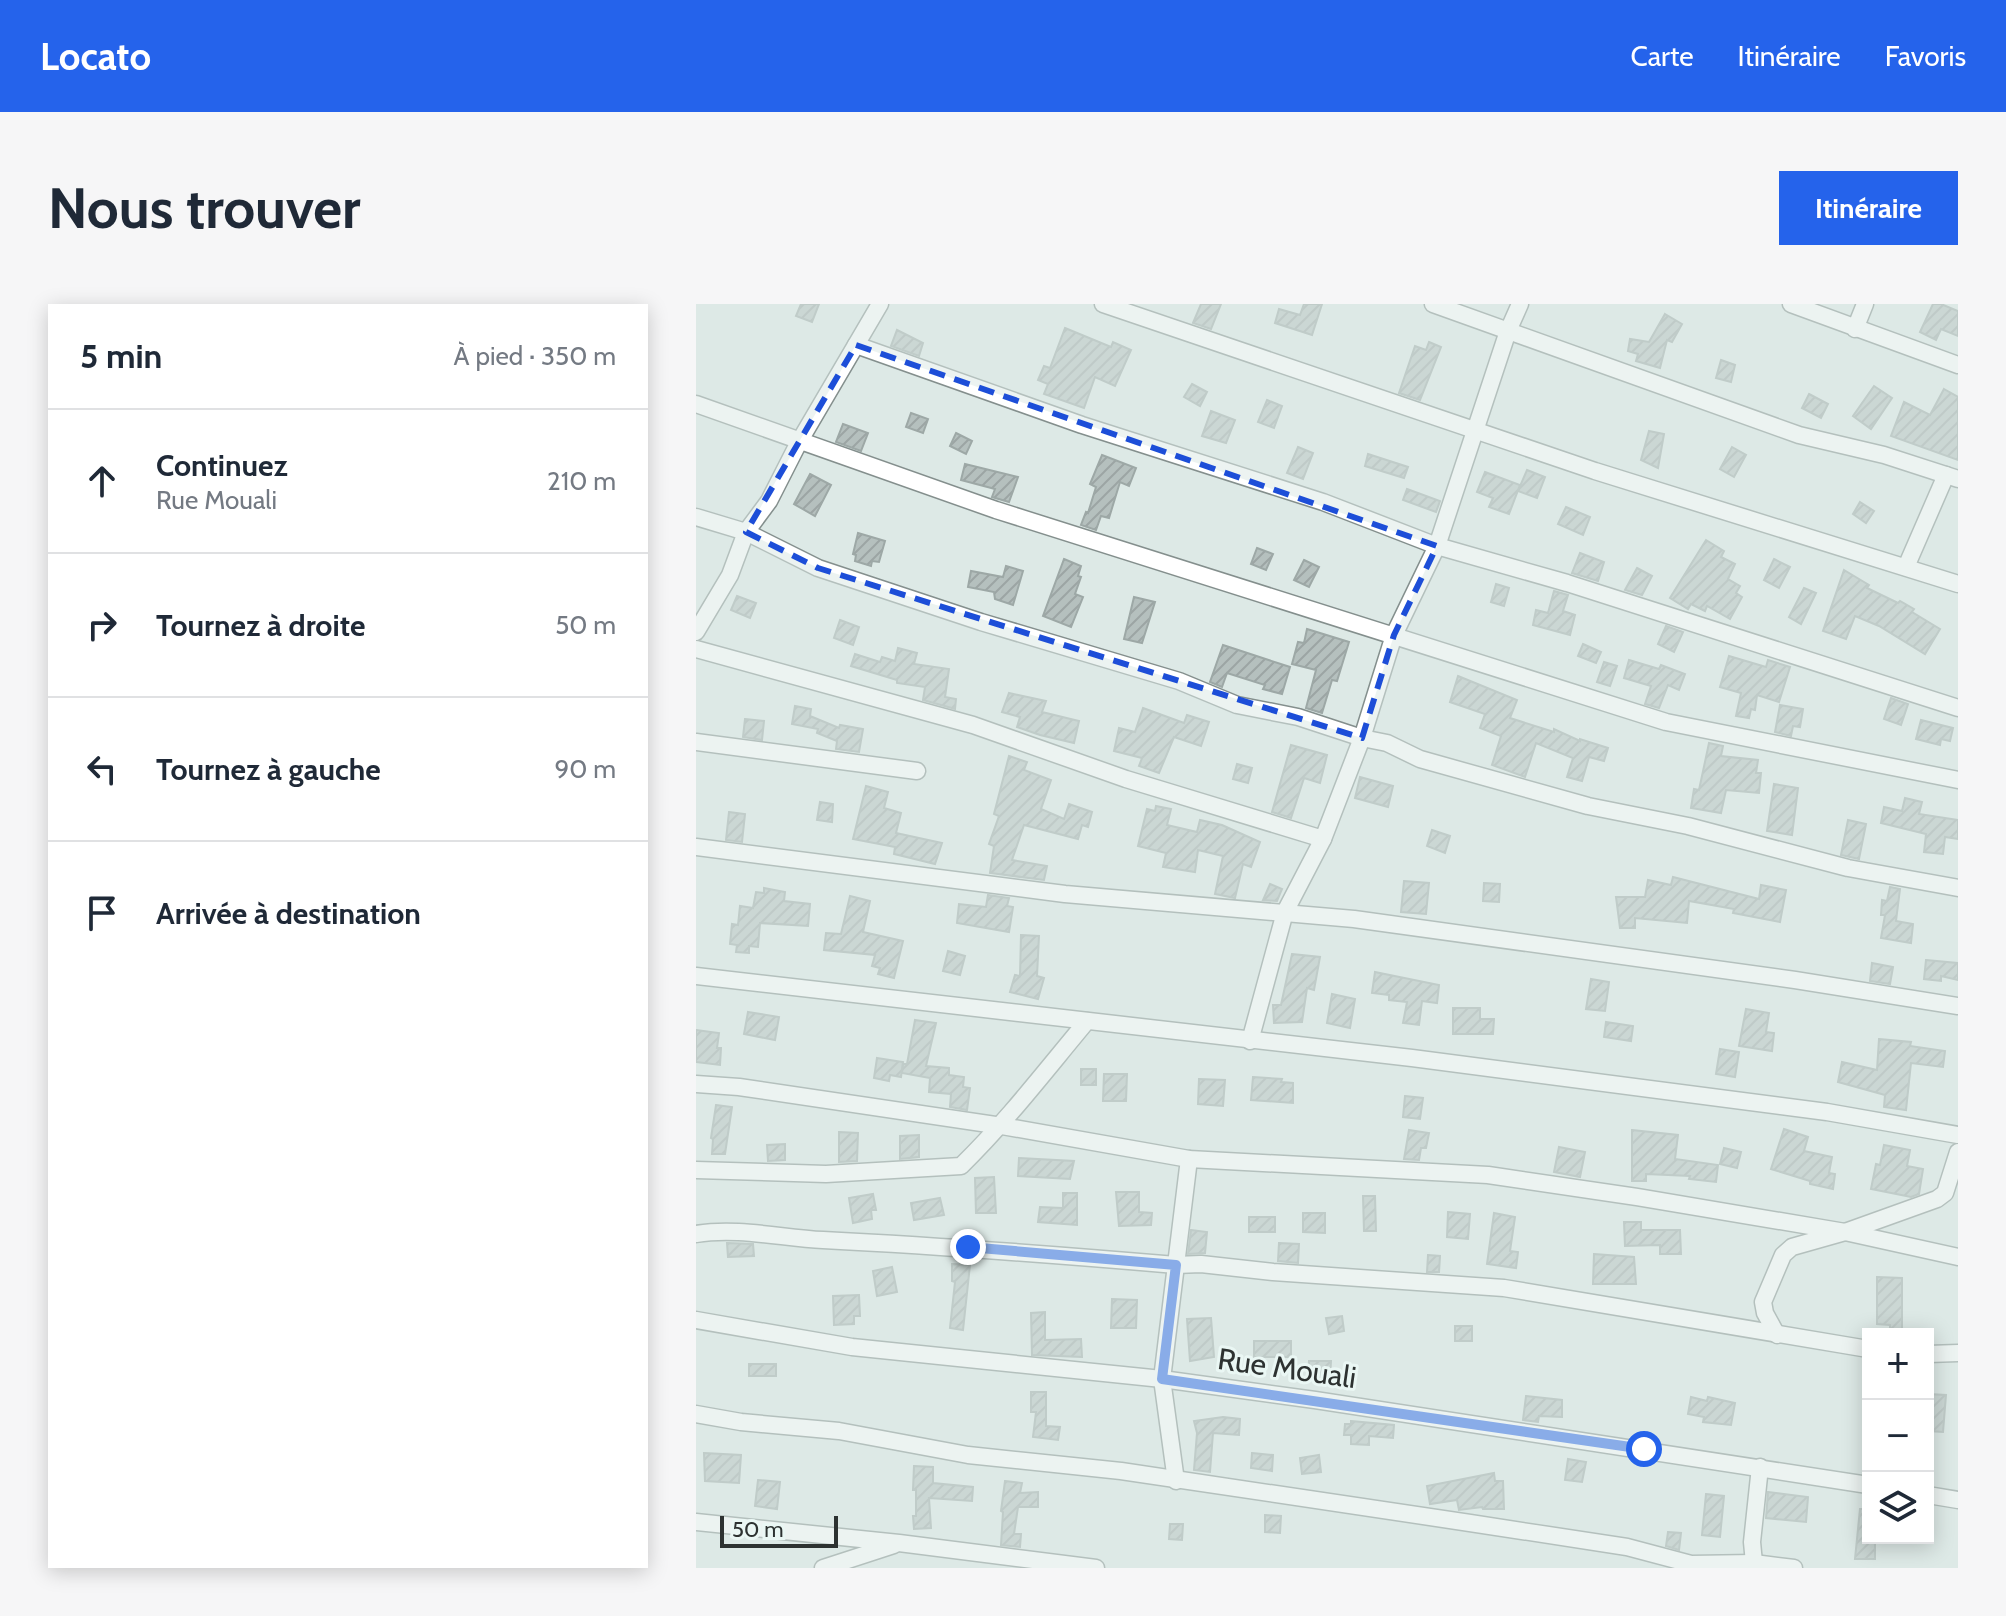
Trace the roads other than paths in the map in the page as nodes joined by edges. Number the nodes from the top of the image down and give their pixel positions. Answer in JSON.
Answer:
{"nodes":[{"id":1,"x":880,"y":304,"type":"edge"},
{"id":2,"x":1103,"y":304,"type":"edge"},
{"id":3,"x":1433,"y":304,"type":"edge"},
{"id":4,"x":1520,"y":304,"type":"edge"},
{"id":5,"x":1791,"y":304,"type":"edge"},
{"id":6,"x":1865,"y":304,"type":"edge"},
{"id":7,"x":1855,"y":329,"type":"junction"},
{"id":8,"x":1508,"y":331,"type":"junction"},
{"id":9,"x":856,"y":345,"type":"junction"},
{"id":10,"x":1958,"y":365,"type":"edge"},
{"id":11,"x":696,"y":404,"type":"edge"},
{"id":12,"x":1476,"y":431,"type":"junction"},
{"id":13,"x":799,"y":442,"type":"junction"},
{"id":14,"x":1952,"y":477,"type":"edge"},
{"id":15,"x":696,"y":517,"type":"edge"},
{"id":16,"x":746,"y":532,"type":"junction"},
{"id":17,"x":1437,"y":546,"type":"junction"},
{"id":18,"x":1906,"y":567,"type":"junction"},
{"id":19,"x":1958,"y":584,"type":"edge"},
{"id":20,"x":696,"y":632,"type":"edge"},
{"id":21,"x":1394,"y":635,"type":"junction"},
{"id":22,"x":696,"y":649,"type":"edge"},
{"id":23,"x":1958,"y":708,"type":"edge"},
{"id":24,"x":1362,"y":738,"type":"junction"},
{"id":25,"x":696,"y":742,"type":"edge"},
{"id":26,"x":917,"y":771,"type":"dead end"},
{"id":27,"x":1958,"y":780,"type":"edge"},
{"id":28,"x":1323,"y":839,"type":"junction"},
{"id":29,"x":696,"y":847,"type":"edge"},
{"id":30,"x":1958,"y":888,"type":"edge"},
{"id":31,"x":1285,"y":912,"type":"junction"},
{"id":32,"x":696,"y":976,"type":"edge"},
{"id":33,"x":1958,"y":1006,"type":"edge"},
{"id":34,"x":1087,"y":1021,"type":"junction"},
{"id":35,"x":1250,"y":1041,"type":"junction"},
{"id":36,"x":696,"y":1084,"type":"edge"},
{"id":37,"x":1002,"y":1126,"type":"junction"},
{"id":38,"x":1958,"y":1135,"type":"edge"},
{"id":39,"x":1958,"y":1152,"type":"edge"},
{"id":40,"x":1189,"y":1159,"type":"junction"},
{"id":41,"x":696,"y":1170,"type":"edge"},
{"id":42,"x":1845,"y":1232,"type":"junction"},
{"id":43,"x":696,"y":1234,"type":"edge"},
{"id":44,"x":1958,"y":1257,"type":"edge"},
{"id":45,"x":1176,"y":1265,"type":"junction"},
{"id":46,"x":696,"y":1320,"type":"edge"},
{"id":47,"x":1777,"y":1335,"type":"junction"},
{"id":48,"x":1862,"y":1348,"type":"edge"},
{"id":49,"x":1958,"y":1353,"type":"edge"},
{"id":50,"x":1934,"y":1354,"type":"edge"},
{"id":51,"x":1162,"y":1379,"type":"junction"},
{"id":52,"x":696,"y":1414,"type":"edge"},
{"id":53,"x":1760,"y":1467,"type":"junction"},
{"id":54,"x":1176,"y":1481,"type":"junction"},
{"id":55,"x":1862,"y":1484,"type":"edge"},
{"id":56,"x":1934,"y":1496,"type":"edge"},
{"id":57,"x":1958,"y":1500,"type":"edge"},
{"id":58,"x":696,"y":1522,"type":"edge"},
{"id":59,"x":899,"y":1543,"type":"junction"},
{"id":60,"x":1754,"y":1563,"type":"junction"},
{"id":61,"x":823,"y":1568,"type":"edge"},
{"id":62,"x":1096,"y":1568,"type":"edge"},
{"id":63,"x":1794,"y":1568,"type":"edge"}],
"edges":[{"from":1,"to":9,"type":"street"},
{"from":2,"to":12,"type":"street"},
{"from":3,"to":8,"type":"street"},
{"from":4,"to":8,"type":"street"},
{"from":5,"to":7,"type":"street"},
{"from":6,"to":7,"type":"street"},
{"from":7,"to":10,"type":"street"},
{"from":8,"to":12,"type":"street"},
{"from":8,"to":14,"type":"street"},
{"from":9,"to":13,"type":"street"},
{"from":9,"to":17,"type":"street"},
{"from":11,"to":13,"type":"street"},
{"from":12,"to":17,"type":"street"},
{"from":12,"to":18,"type":"street"},
{"from":13,"to":16,"type":"street"},
{"from":13,"to":21,"type":"street"},
{"from":14,"to":18,"type":"street"},
{"from":15,"to":16,"type":"street"},
{"from":16,"to":20,"type":"street"},
{"from":16,"to":24,"type":"street"},
{"from":17,"to":21,"type":"street"},
{"from":17,"to":23,"type":"street"},
{"from":18,"to":19,"type":"street"},
{"from":21,"to":24,"type":"street"},
{"from":21,"to":27,"type":"street"},
{"from":22,"to":28,"type":"street"},
{"from":24,"to":28,"type":"street"},
{"from":24,"to":30,"type":"street"},
{"from":25,"to":26,"type":"street"},
{"from":28,"to":31,"type":"street"},
{"from":29,"to":31,"type":"street"},
{"from":31,"to":33,"type":"street"},
{"from":31,"to":35,"type":"street"},
{"from":32,"to":34,"type":"street"},
{"from":34,"to":35,"type":"street"},
{"from":34,"to":37,"type":"street"},
{"from":35,"to":38,"type":"street"},
{"from":36,"to":37,"type":"street"},
{"from":37,"to":40,"type":"street"},
{"from":37,"to":41,"type":"street"},
{"from":39,"to":42,"type":"street"},
{"from":40,"to":42,"type":"street"},
{"from":40,"to":45,"type":"street"},
{"from":42,"to":44,"type":"street"},
{"from":42,"to":47,"type":"street"},
{"from":43,"to":45,"type":"street"},
{"from":45,"to":47,"type":"street"},
{"from":45,"to":51,"type":"street"},
{"from":46,"to":51,"type":"street","name":"Rue Mouali"},
{"from":47,"to":48,"type":"street"},
{"from":49,"to":50,"type":"street"},
{"from":51,"to":53,"type":"street","name":"Rue Mouali"},
{"from":51,"to":54,"type":"street"},
{"from":52,"to":54,"type":"street"},
{"from":53,"to":55,"type":"street","name":"Rue Mouali"},
{"from":53,"to":60,"type":"street"},
{"from":54,"to":60,"type":"street"},
{"from":56,"to":57,"type":"street"},
{"from":58,"to":59,"type":"street"},
{"from":59,"to":61,"type":"street"},
{"from":59,"to":62,"type":"street"},
{"from":60,"to":63,"type":"street"}]}
